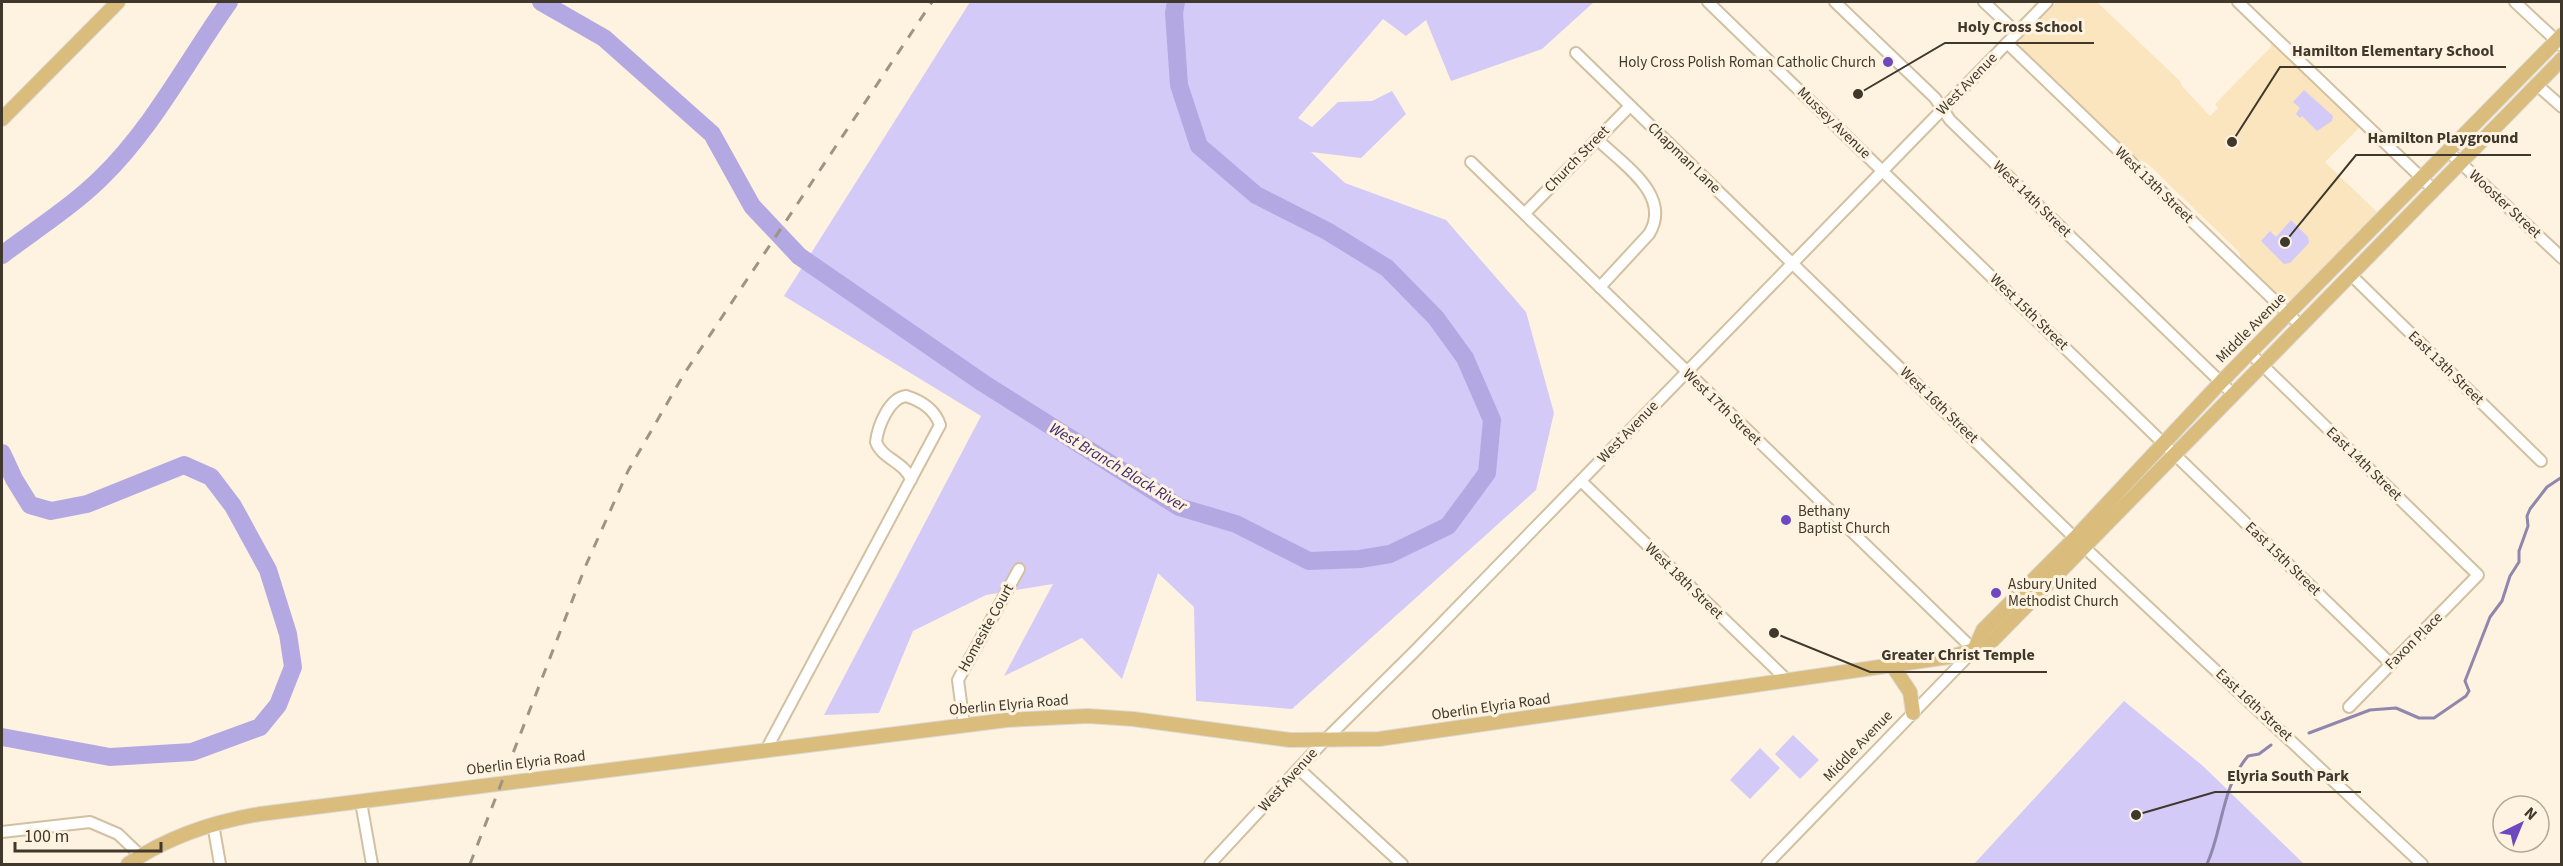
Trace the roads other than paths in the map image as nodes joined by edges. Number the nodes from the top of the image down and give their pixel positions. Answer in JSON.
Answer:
{"nodes":[{"id":1,"x":118,"y":2,"type":"edge"},
{"id":2,"x":1708,"y":2,"type":"edge"},
{"id":3,"x":1835,"y":2,"type":"edge"},
{"id":4,"x":1984,"y":2,"type":"edge"},
{"id":5,"x":2048,"y":2,"type":"edge"},
{"id":6,"x":2238,"y":2,"type":"edge"},
{"id":7,"x":2515,"y":2,"type":"edge"},
{"id":8,"x":2017,"y":33,"type":"junction"},
{"id":9,"x":2560,"y":40,"type":"edge"},
{"id":10,"x":2007,"y":43,"type":"junction"},
{"id":11,"x":1576,"y":53,"type":"dead end"},
{"id":12,"x":2562,"y":59,"type":"edge"},
{"id":13,"x":2536,"y":84,"type":"junction"},
{"id":14,"x":1630,"y":106,"type":"junction"},
{"id":15,"x":2562,"y":107,"type":"edge"},
{"id":16,"x":1942,"y":110,"type":"junction"},
{"id":17,"x":2,"y":118,"type":"edge"},
{"id":18,"x":1597,"y":139,"type":"junction"},
{"id":19,"x":2448,"y":151,"type":"junction"},
{"id":20,"x":1471,"y":162,"type":"dead end"},
{"id":21,"x":2459,"y":162,"type":"junction"},
{"id":22,"x":1883,"y":170,"type":"junction"},
{"id":23,"x":2421,"y":178,"type":"junction"},
{"id":24,"x":2433,"y":189,"type":"junction"},
{"id":25,"x":1525,"y":213,"type":"junction"},
{"id":26,"x":2562,"y":258,"type":"edge"},
{"id":27,"x":1793,"y":262,"type":"junction"},
{"id":28,"x":2351,"y":275,"type":"junction"},
{"id":29,"x":1600,"y":287,"type":"junction"},
{"id":30,"x":2288,"y":314,"type":"junction"},
{"id":31,"x":2301,"y":326,"type":"junction"},
{"id":32,"x":2250,"y":352,"type":"junction"},
{"id":33,"x":2261,"y":364,"type":"junction"},
{"id":34,"x":1686,"y":373,"type":"junction"},
{"id":35,"x":2221,"y":382,"type":"junction"},
{"id":36,"x":2233,"y":394,"type":"junction"},
{"id":37,"x":2163,"y":443,"type":"junction"},
{"id":38,"x":2175,"y":454,"type":"junction"},
{"id":39,"x":2541,"y":461,"type":"dead end"},
{"id":40,"x":911,"y":480,"type":"junction"},
{"id":41,"x":1581,"y":481,"type":"junction"},
{"id":42,"x":2080,"y":542,"type":"junction"},
{"id":43,"x":1019,"y":569,"type":"dead end"},
{"id":44,"x":2478,"y":575,"type":"joint"},
{"id":45,"x":1974,"y":650,"type":"junction"},
{"id":46,"x":2391,"y":664,"type":"junction"},
{"id":47,"x":1892,"y":665,"type":"junction"},
{"id":48,"x":1787,"y":680,"type":"junction"},
{"id":49,"x":2349,"y":707,"type":"dead end"},
{"id":50,"x":1913,"y":713,"type":"junction"},
{"id":51,"x":964,"y":725,"type":"junction"},
{"id":52,"x":1324,"y":741,"type":"junction"},
{"id":53,"x":766,"y":750,"type":"junction"},
{"id":54,"x":1299,"y":769,"type":"junction"},
{"id":55,"x":361,"y":802,"type":"junction"},
{"id":56,"x":213,"y":824,"type":"junction"},
{"id":57,"x":2,"y":832,"type":"edge"},
{"id":58,"x":141,"y":855,"type":"junction"},
{"id":59,"x":128,"y":864,"type":"edge"},
{"id":60,"x":220,"y":864,"type":"edge"},
{"id":61,"x":372,"y":864,"type":"edge"},
{"id":62,"x":1210,"y":864,"type":"edge"},
{"id":63,"x":1402,"y":864,"type":"edge"},
{"id":64,"x":1767,"y":864,"type":"edge"},
{"id":65,"x":2422,"y":864,"type":"edge"}],
"edges":[{"from":1,"to":17,"type":"main road"},
{"from":2,"to":22,"type":"street","name":"Mussey Avenue"},
{"from":3,"to":16,"type":"street","name":"West 14th Street"},
{"from":4,"to":8,"type":"street"},
{"from":5,"to":8,"type":"street","name":"West Avenue"},
{"from":6,"to":23,"type":"street"},
{"from":7,"to":9,"type":"street"},
{"from":8,"to":10,"type":"street","name":"West Avenue"},
{"from":9,"to":19,"type":"main road","name":"Middle Avenue"},
{"from":10,"to":16,"type":"street","name":"West Avenue"},
{"from":10,"to":30,"type":"street","name":"West 13th Street"},
{"from":11,"to":14,"type":"street","name":"Chapman Lane"},
{"from":12,"to":13,"type":"main road","name":"Middle Avenue"},
{"from":13,"to":15,"type":"street"},
{"from":13,"to":21,"type":"main road","name":"Middle Avenue"},
{"from":14,"to":18,"type":"street","name":"Church Street"},
{"from":14,"to":27,"type":"street","name":"Chapman Lane"},
{"from":16,"to":22,"type":"street","name":"West Avenue"},
{"from":16,"to":35,"type":"street","name":"West 14th Street"},
{"from":18,"to":25,"type":"street","name":"Church Street"},
{"from":18,"to":29,"type":"street"},
{"from":19,"to":21,"type":"street","name":"Wooster Street"},
{"from":19,"to":23,"type":"main road","name":"Middle Avenue"},
{"from":20,"to":25,"type":"street","name":"West 17th Street"},
{"from":21,"to":24,"type":"main road","name":"Middle Avenue"},
{"from":21,"to":26,"type":"street","name":"Wooster Street"},
{"from":22,"to":27,"type":"street","name":"West Avenue"},
{"from":22,"to":37,"type":"street","name":"West 15th Street"},
{"from":23,"to":24,"type":"street"},
{"from":23,"to":30,"type":"main road","name":"Middle Avenue"},
{"from":24,"to":28,"type":"main road","name":"Middle Avenue"},
{"from":25,"to":29,"type":"street","name":"West 17th Street"},
{"from":27,"to":34,"type":"street","name":"West Avenue"},
{"from":27,"to":42,"type":"street","name":"West 16th Street"},
{"from":28,"to":31,"type":"main road","name":"Middle Avenue"},
{"from":28,"to":39,"type":"street","name":"East 13th Street"},
{"from":29,"to":34,"type":"street","name":"West 17th Street"},
{"from":30,"to":31,"type":"street","name":"West 13th Street"},
{"from":30,"to":32,"type":"main road","name":"Middle Avenue"},
{"from":31,"to":33,"type":"main road","name":"Middle Avenue"},
{"from":32,"to":33,"type":"street","name":"East 14th Street"},
{"from":32,"to":35,"type":"main road","name":"Middle Avenue"},
{"from":33,"to":36,"type":"main road","name":"Middle Avenue"},
{"from":33,"to":44,"type":"street","name":"East 14th Street"},
{"from":34,"to":41,"type":"street","name":"West Avenue"},
{"from":34,"to":45,"type":"street","name":"West 17th Street"},
{"from":35,"to":36,"type":"street","name":"West 14th Street"},
{"from":35,"to":37,"type":"main road","name":"Middle Avenue"},
{"from":36,"to":38,"type":"main road","name":"Middle Avenue"},
{"from":37,"to":38,"type":"street","name":"West 15th Street"},
{"from":37,"to":42,"type":"main road","name":"Middle Avenue"},
{"from":38,"to":42,"type":"main road","name":"Middle Avenue"},
{"from":38,"to":46,"type":"street","name":"East 15th Street"},
{"from":40,"to":40,"type":"street"},
{"from":40,"to":53,"type":"street"},
{"from":41,"to":48,"type":"street","name":"West 18th Street"},
{"from":41,"to":52,"type":"street","name":"West Avenue"},
{"from":42,"to":45,"type":"main road","name":"Middle Avenue"},
{"from":42,"to":65,"type":"street","name":"East 16th Street"},
{"from":43,"to":51,"type":"street","name":"Homesite Court"},
{"from":44,"to":46,"type":"street","name":"Faxon Place"},
{"from":45,"to":47,"type":"main road","name":"Oberlin Elyria Road"},
{"from":45,"to":50,"type":"street","name":"Middle Avenue"},
{"from":46,"to":49,"type":"street","name":"Faxon Place"},
{"from":47,"to":48,"type":"main road","name":"Oberlin Elyria Road"},
{"from":47,"to":50,"type":"main road"},
{"from":48,"to":52,"type":"main road","name":"Oberlin Elyria Road"},
{"from":50,"to":64,"type":"street","name":"Middle Avenue"},
{"from":51,"to":52,"type":"main road","name":"Oberlin Elyria Road"},
{"from":51,"to":53,"type":"main road","name":"Oberlin Elyria Road"},
{"from":52,"to":54,"type":"street","name":"West Avenue"},
{"from":53,"to":55,"type":"main road","name":"Oberlin Elyria Road"},
{"from":54,"to":62,"type":"street","name":"West Avenue"},
{"from":54,"to":63,"type":"street"},
{"from":55,"to":56,"type":"main road","name":"Oberlin Elyria Road"},
{"from":55,"to":61,"type":"street"},
{"from":56,"to":58,"type":"main road","name":"Oberlin Elyria Road"},
{"from":56,"to":60,"type":"street"},
{"from":57,"to":58,"type":"street"},
{"from":58,"to":59,"type":"main road","name":"Oberlin Elyria Road"}]}
